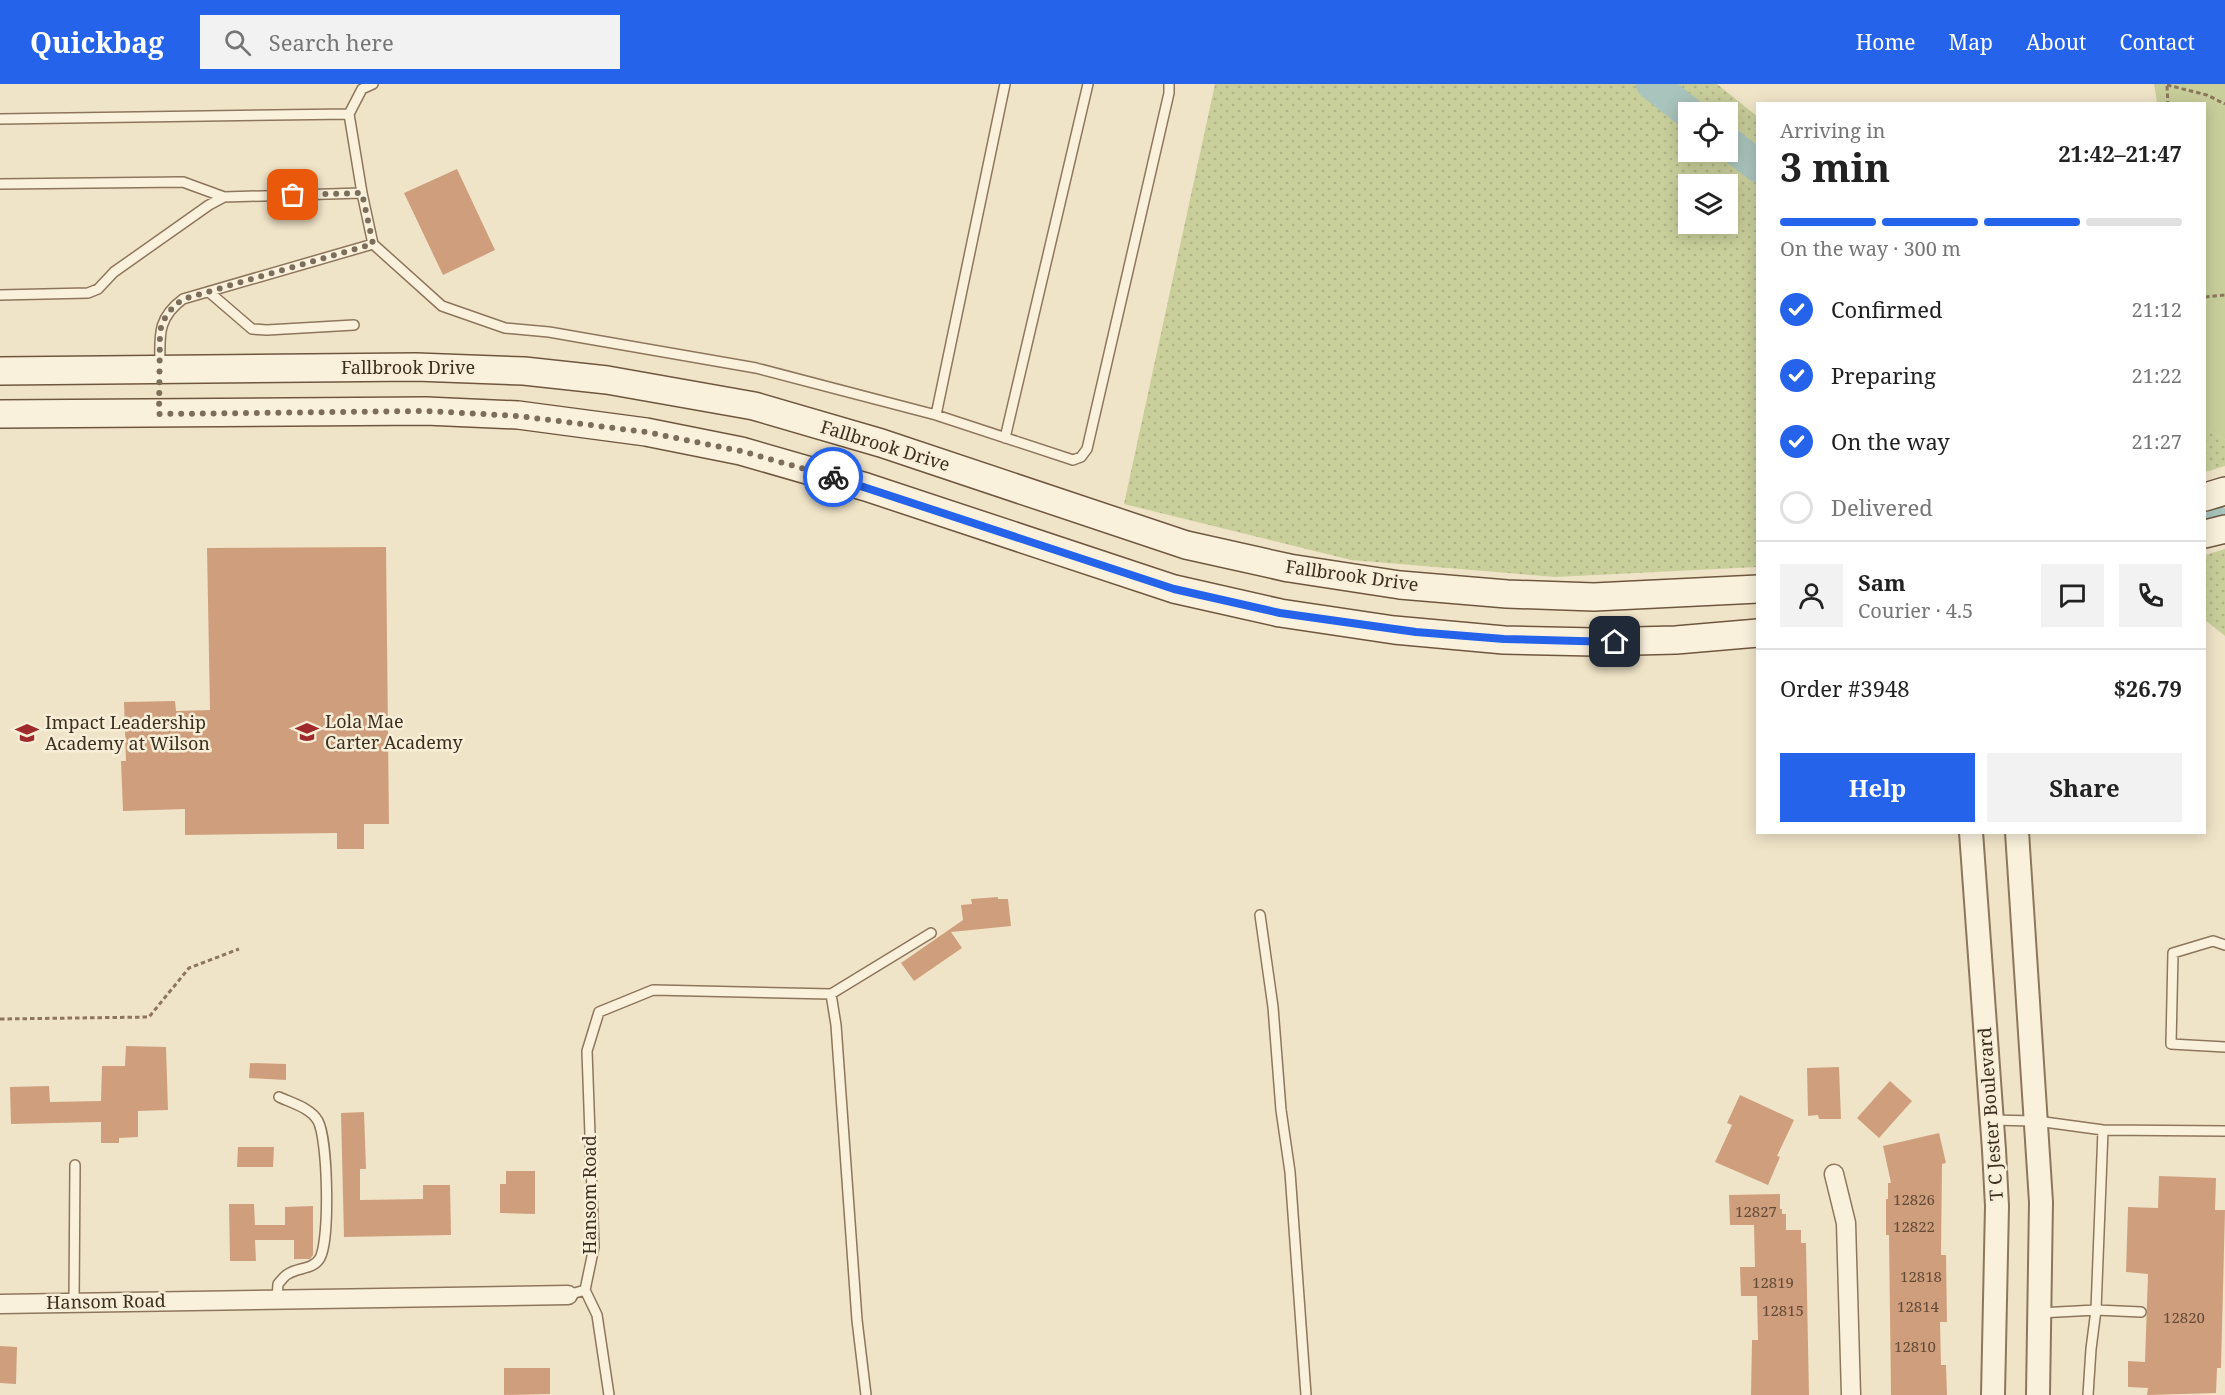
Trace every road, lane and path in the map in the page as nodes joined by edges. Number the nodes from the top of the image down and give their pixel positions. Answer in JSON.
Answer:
{"nodes":[{"id":1,"x":373,"y":84,"type":"edge"},
{"id":2,"x":1005,"y":84,"type":"edge"},
{"id":3,"x":1088,"y":84,"type":"edge"},
{"id":4,"x":1169,"y":84,"type":"edge"},
{"id":5,"x":2167,"y":85,"type":"edge"},
{"id":6,"x":2168,"y":102,"type":"edge"},
{"id":7,"x":2225,"y":104,"type":"edge"},
{"id":8,"x":349,"y":114,"type":"junction"},
{"id":9,"x":0,"y":119,"type":"edge"},
{"id":10,"x":0,"y":184,"type":"edge"},
{"id":11,"x":362,"y":193,"type":"junction"},
{"id":12,"x":224,"y":197,"type":"junction"},
{"id":13,"x":373,"y":244,"type":"junction"},
{"id":14,"x":210,"y":292,"type":"junction"},
{"id":15,"x":0,"y":294,"type":"edge"},
{"id":16,"x":2225,"y":295,"type":"edge"},
{"id":17,"x":2206,"y":297,"type":"edge"},
{"id":18,"x":354,"y":326,"type":"dead end"},
{"id":19,"x":160,"y":370,"type":"junction"},
{"id":20,"x":0,"y":371,"type":"edge"},
{"id":21,"x":524,"y":371,"type":"junction"},
{"id":22,"x":0,"y":414,"type":"edge"},
{"id":23,"x":159,"y":414,"type":"junction"},
{"id":24,"x":936,"y":415,"type":"junction"},
{"id":25,"x":518,"y":416,"type":"junction"},
{"id":26,"x":1005,"y":438,"type":"junction"},
{"id":27,"x":2225,"y":491,"type":"edge"},
{"id":28,"x":2206,"y":497,"type":"edge"},
{"id":29,"x":2225,"y":529,"type":"edge"},
{"id":30,"x":2206,"y":534,"type":"edge"},
{"id":31,"x":1756,"y":589,"type":"edge"},
{"id":32,"x":1756,"y":633,"type":"edge"},
{"id":33,"x":1971,"y":834,"type":"edge"},
{"id":34,"x":2017,"y":834,"type":"edge"},
{"id":35,"x":1260,"y":915,"type":"dead end"},
{"id":36,"x":931,"y":933,"type":"dead end"},
{"id":37,"x":2225,"y":945,"type":"edge"},
{"id":38,"x":239,"y":949,"type":"dead end"},
{"id":39,"x":831,"y":994,"type":"junction"},
{"id":40,"x":0,"y":1019,"type":"edge"},
{"id":41,"x":2225,"y":1047,"type":"edge"},
{"id":42,"x":279,"y":1097,"type":"dead end"},
{"id":43,"x":1992,"y":1120,"type":"junction"},
{"id":44,"x":2037,"y":1121,"type":"junction"},
{"id":45,"x":2103,"y":1130,"type":"junction"},
{"id":46,"x":2225,"y":1131,"type":"edge"},
{"id":47,"x":75,"y":1165,"type":"dead end"},
{"id":48,"x":1834,"y":1174,"type":"dead end"},
{"id":49,"x":577,"y":1293,"type":"junction"},
{"id":50,"x":277,"y":1299,"type":"junction"},
{"id":51,"x":74,"y":1303,"type":"junction"},
{"id":52,"x":0,"y":1304,"type":"edge"},
{"id":53,"x":2096,"y":1311,"type":"junction"},
{"id":54,"x":2141,"y":1312,"type":"dead end"},
{"id":55,"x":2039,"y":1313,"type":"junction"},
{"id":56,"x":609,"y":1395,"type":"edge"},
{"id":57,"x":866,"y":1395,"type":"edge"},
{"id":58,"x":1306,"y":1395,"type":"edge"},
{"id":59,"x":1851,"y":1395,"type":"edge"},
{"id":60,"x":1993,"y":1395,"type":"edge"},
{"id":61,"x":2038,"y":1395,"type":"edge"},
{"id":62,"x":2088,"y":1395,"type":"edge"}],
"edges":[{"from":1,"to":8,"type":"lane"},
{"from":2,"to":24,"type":"lane"},
{"from":3,"to":26,"type":"lane"},
{"from":4,"to":26,"type":"lane"},
{"from":5,"to":6,"type":"path"},
{"from":5,"to":7,"type":"path"},
{"from":8,"to":9,"type":"lane"},
{"from":8,"to":11,"type":"lane"},
{"from":10,"to":12,"type":"lane"},
{"from":11,"to":12,"type":"lane"},
{"from":11,"to":13,"type":"lane"},
{"from":12,"to":15,"type":"lane"},
{"from":13,"to":14,"type":"lane"},
{"from":13,"to":24,"type":"lane"},
{"from":14,"to":18,"type":"lane"},
{"from":14,"to":19,"type":"lane"},
{"from":16,"to":17,"type":"path"},
{"from":19,"to":20,"type":"main road","name":"Fallbrook Drive"},
{"from":19,"to":21,"type":"main road","name":"Fallbrook Drive"},
{"from":19,"to":23,"type":"main road"},
{"from":21,"to":25,"type":"main road"},
{"from":21,"to":31,"type":"main road","name":"Fallbrook Drive"},
{"from":22,"to":23,"type":"main road"},
{"from":23,"to":25,"type":"main road"},
{"from":24,"to":26,"type":"lane"},
{"from":25,"to":32,"type":"main road"},
{"from":27,"to":28,"type":"main road"},
{"from":29,"to":30,"type":"main road"},
{"from":33,"to":43,"type":"street","name":"T C Jester Boulevard"},
{"from":34,"to":44,"type":"street"},
{"from":35,"to":58,"type":"lane"},
{"from":36,"to":39,"type":"lane"},
{"from":37,"to":41,"type":"lane"},
{"from":38,"to":40,"type":"path"},
{"from":39,"to":49,"type":"lane","name":"Hansom Road"},
{"from":39,"to":57,"type":"lane"},
{"from":42,"to":50,"type":"lane"},
{"from":43,"to":44,"type":"lane"},
{"from":43,"to":60,"type":"street","name":"T C Jester Boulevard"},
{"from":44,"to":45,"type":"lane"},
{"from":44,"to":55,"type":"street"},
{"from":45,"to":46,"type":"lane"},
{"from":45,"to":53,"type":"lane"},
{"from":47,"to":51,"type":"lane"},
{"from":48,"to":59,"type":"street"},
{"from":49,"to":50,"type":"street","name":"Hansom Road"},
{"from":49,"to":56,"type":"lane"},
{"from":50,"to":51,"type":"street","name":"Hansom Road"},
{"from":51,"to":52,"type":"street","name":"Hansom Road"},
{"from":53,"to":54,"type":"lane"},
{"from":53,"to":55,"type":"lane"},
{"from":53,"to":62,"type":"lane"},
{"from":55,"to":61,"type":"street"}]}
